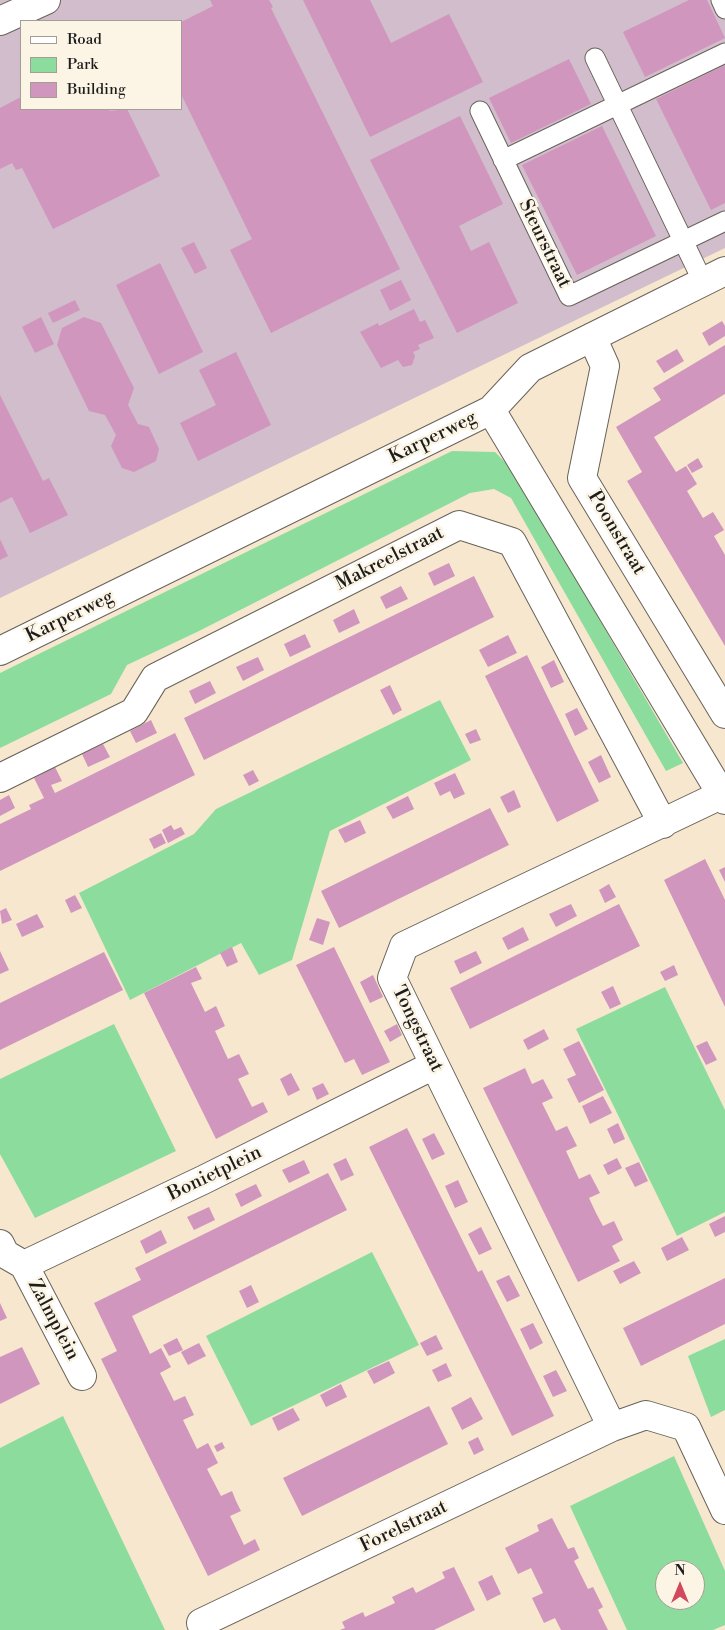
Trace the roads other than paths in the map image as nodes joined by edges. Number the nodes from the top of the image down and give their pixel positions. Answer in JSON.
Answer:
{"nodes":[{"id":1,"x":46,"y":0,"type":"edge"},
{"id":2,"x":721,"y":0,"type":"edge"},
{"id":3,"x":725,"y":9,"type":"edge"},
{"id":4,"x":0,"y":21,"type":"edge"},
{"id":5,"x":725,"y":53,"type":"edge"},
{"id":6,"x":595,"y":58,"type":"dead end"},
{"id":7,"x":617,"y":105,"type":"junction"},
{"id":8,"x":480,"y":111,"type":"dead end"},
{"id":9,"x":503,"y":160,"type":"junction"},
{"id":10,"x":725,"y":221,"type":"edge"},
{"id":11,"x":683,"y":241,"type":"junction"},
{"id":12,"x":714,"y":277,"type":"edge"},
{"id":13,"x":592,"y":337,"type":"junction"},
{"id":14,"x":491,"y":410,"type":"junction"},
{"id":15,"x":0,"y":651,"type":"edge"},
{"id":16,"x":725,"y":714,"type":"edge"},
{"id":17,"x":0,"y":778,"type":"edge"},
{"id":18,"x":724,"y":796,"type":"edge"},
{"id":19,"x":662,"y":824,"type":"junction"},
{"id":20,"x":434,"y":1066,"type":"junction"},
{"id":21,"x":0,"y":1244,"type":"edge"},
{"id":22,"x":24,"y":1264,"type":"junction"},
{"id":23,"x":82,"y":1376,"type":"dead end"},
{"id":24,"x":612,"y":1427,"type":"junction"},
{"id":25,"x":725,"y":1510,"type":"edge"},
{"id":26,"x":204,"y":1630,"type":"edge"}],
"edges":[{"from":1,"to":4,"type":"street"},
{"from":2,"to":3,"type":"lane"},
{"from":5,"to":7,"type":"lane"},
{"from":6,"to":7,"type":"lane"},
{"from":7,"to":9,"type":"lane"},
{"from":7,"to":11,"type":"lane"},
{"from":8,"to":9,"type":"lane","name":"Steurstraat"},
{"from":9,"to":11,"type":"lane","name":"Steurstraat"},
{"from":10,"to":11,"type":"lane","name":"Steurstraat"},
{"from":11,"to":12,"type":"lane"},
{"from":12,"to":13,"type":"street"},
{"from":13,"to":14,"type":"street"},
{"from":13,"to":16,"type":"street","name":"Poonstraat"},
{"from":14,"to":15,"type":"street","name":"Karperweg"},
{"from":14,"to":18,"type":"street","name":"Karperweg"},
{"from":17,"to":19,"type":"street","name":"Makreelstraat"},
{"from":18,"to":19,"type":"street","name":"Tongstraat"},
{"from":19,"to":20,"type":"street","name":"Tongstraat"},
{"from":20,"to":22,"type":"street","name":"Bonietplein"},
{"from":20,"to":24,"type":"street","name":"Tongstraat"},
{"from":21,"to":22,"type":"street"},
{"from":22,"to":23,"type":"street","name":"Zalmplein"},
{"from":24,"to":25,"type":"street"},
{"from":24,"to":26,"type":"street","name":"Forelstraat"}]}
